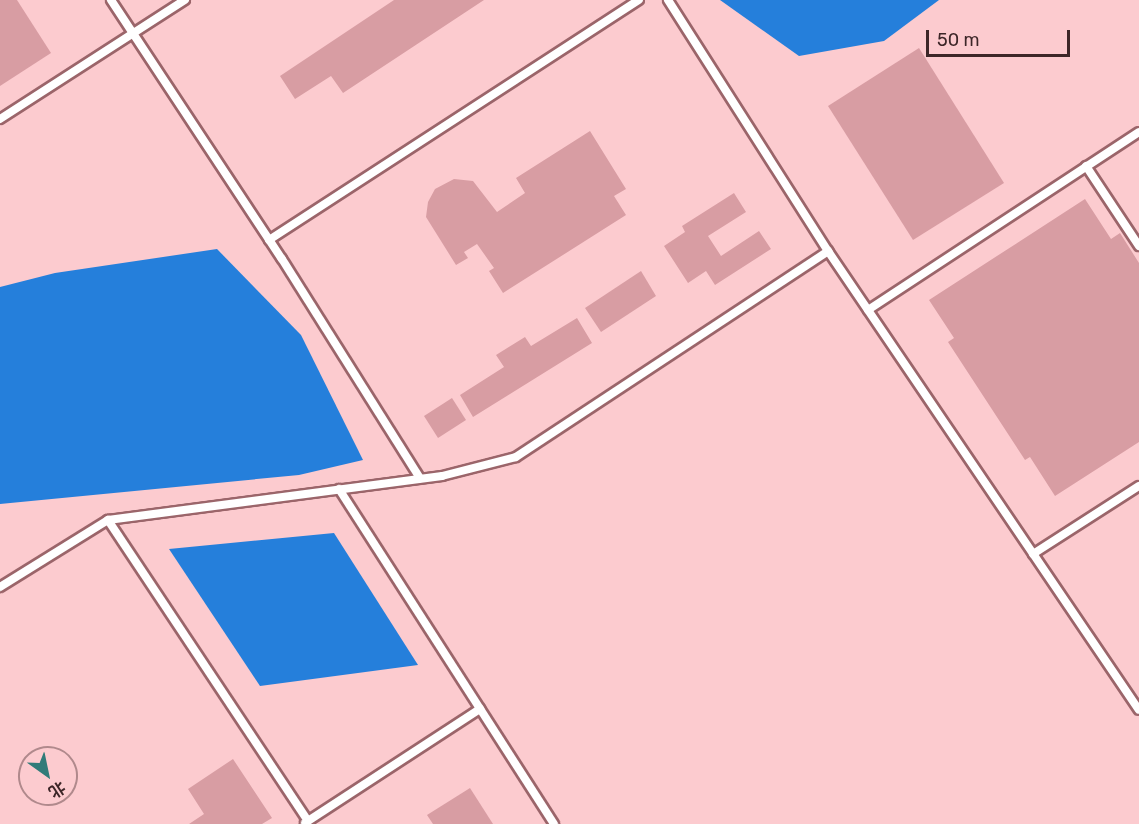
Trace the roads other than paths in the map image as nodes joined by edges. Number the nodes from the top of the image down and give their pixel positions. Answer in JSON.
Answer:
{"nodes":[{"id":1,"x":111,"y":0,"type":"edge"},
{"id":2,"x":185,"y":0,"type":"edge"},
{"id":3,"x":639,"y":0,"type":"edge"},
{"id":4,"x":668,"y":0,"type":"edge"},
{"id":5,"x":133,"y":33,"type":"junction"},
{"id":6,"x":0,"y":119,"type":"edge"},
{"id":7,"x":1139,"y":132,"type":"edge"},
{"id":8,"x":1086,"y":166,"type":"junction"},
{"id":9,"x":269,"y":240,"type":"junction"},
{"id":10,"x":1139,"y":246,"type":"edge"},
{"id":11,"x":828,"y":250,"type":"junction"},
{"id":12,"x":868,"y":310,"type":"junction"},
{"id":13,"x":420,"y":478,"type":"junction"},
{"id":14,"x":1139,"y":486,"type":"edge"},
{"id":15,"x":339,"y":489,"type":"junction"},
{"id":16,"x":108,"y":520,"type":"junction"},
{"id":17,"x":1033,"y":554,"type":"junction"},
{"id":18,"x":0,"y":587,"type":"edge"},
{"id":19,"x":480,"y":708,"type":"junction"},
{"id":20,"x":1139,"y":710,"type":"edge"},
{"id":21,"x":305,"y":823,"type":"edge"},
{"id":22,"x":554,"y":824,"type":"edge"}],
"edges":[{"from":1,"to":5,"type":"lane"},
{"from":2,"to":5,"type":"lane"},
{"from":3,"to":9,"type":"lane"},
{"from":4,"to":11,"type":"lane"},
{"from":5,"to":6,"type":"lane"},
{"from":5,"to":9,"type":"lane"},
{"from":7,"to":8,"type":"lane"},
{"from":8,"to":10,"type":"lane"},
{"from":8,"to":12,"type":"lane"},
{"from":9,"to":13,"type":"lane"},
{"from":11,"to":12,"type":"lane"},
{"from":11,"to":13,"type":"lane"},
{"from":12,"to":17,"type":"lane"},
{"from":13,"to":15,"type":"lane"},
{"from":14,"to":17,"type":"lane"},
{"from":15,"to":16,"type":"lane"},
{"from":15,"to":19,"type":"lane"},
{"from":16,"to":18,"type":"lane"},
{"from":16,"to":21,"type":"lane"},
{"from":17,"to":20,"type":"lane"},
{"from":19,"to":21,"type":"lane"},
{"from":19,"to":22,"type":"lane"}]}
